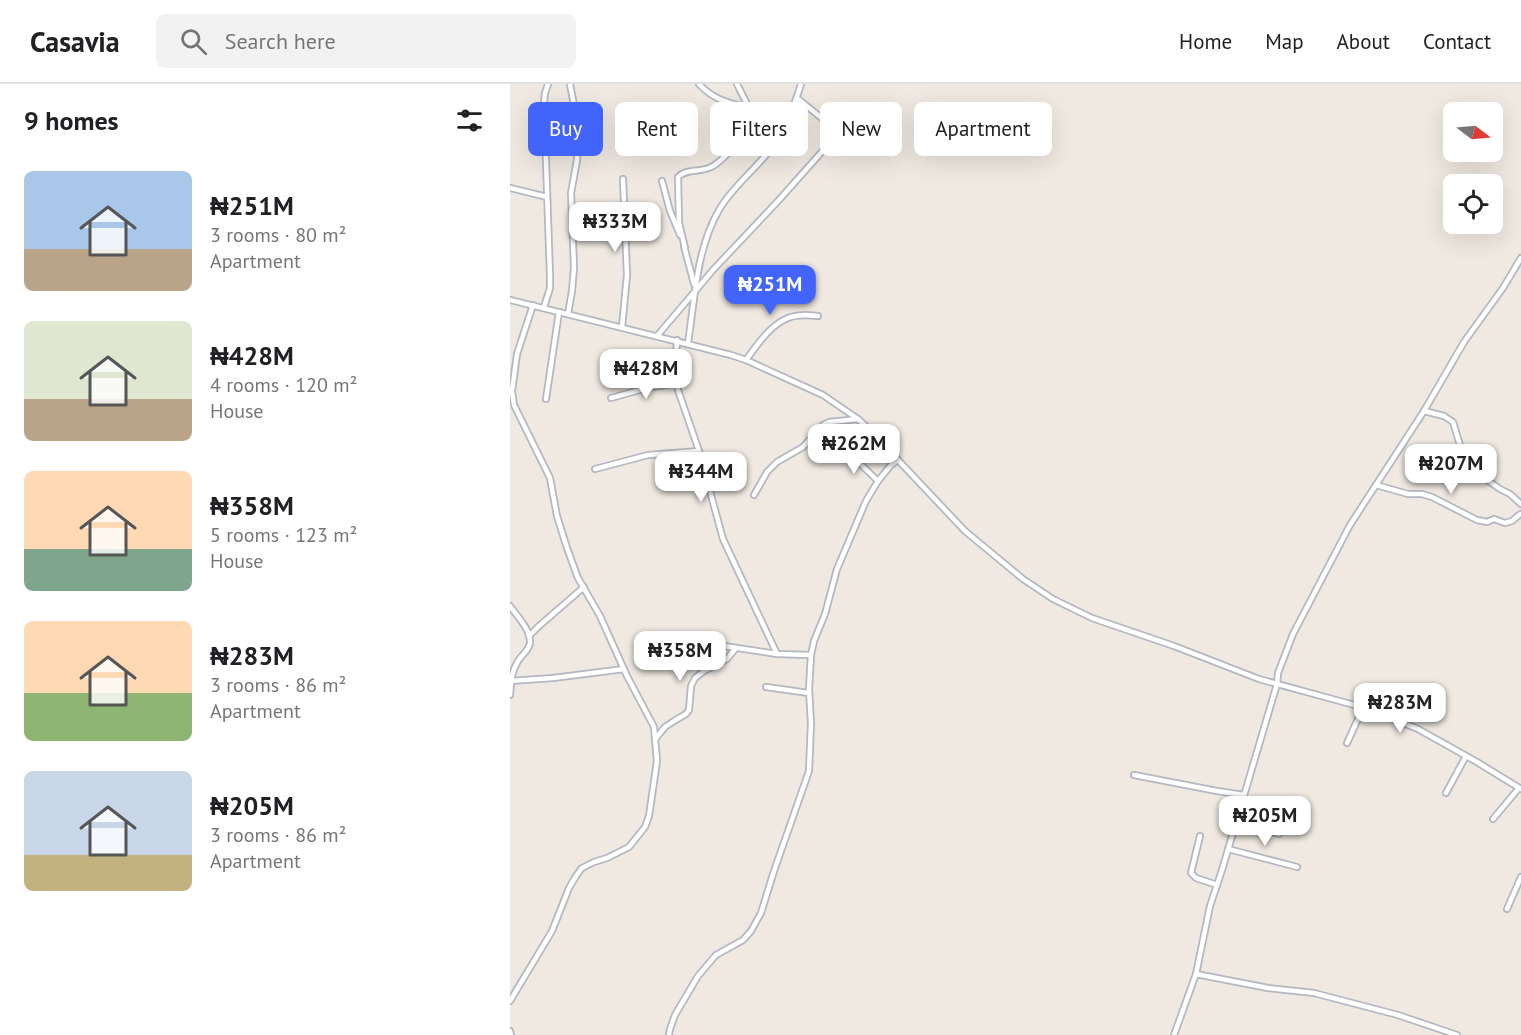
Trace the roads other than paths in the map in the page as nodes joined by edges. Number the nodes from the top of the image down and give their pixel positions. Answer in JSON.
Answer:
{"nodes":[{"id":1,"x":548,"y":84,"type":"edge"},
{"id":2,"x":570,"y":84,"type":"edge"},
{"id":3,"x":699,"y":84,"type":"edge"},
{"id":4,"x":737,"y":84,"type":"edge"},
{"id":5,"x":801,"y":84,"type":"edge"},
{"id":6,"x":796,"y":98,"type":"junction"},
{"id":7,"x":725,"y":102,"type":"edge"},
{"id":8,"x":745,"y":102,"type":"edge"},
{"id":9,"x":794,"y":102,"type":"edge"},
{"id":10,"x":724,"y":156,"type":"edge"},
{"id":11,"x":765,"y":156,"type":"edge"},
{"id":12,"x":623,"y":179,"type":"dead end"},
{"id":13,"x":662,"y":181,"type":"dead end"},
{"id":14,"x":510,"y":188,"type":"edge"},
{"id":15,"x":547,"y":197,"type":"junction"},
{"id":16,"x":685,"y":248,"type":"junction"},
{"id":17,"x":1521,"y":258,"type":"edge"},
{"id":18,"x":695,"y":289,"type":"junction"},
{"id":19,"x":510,"y":300,"type":"edge"},
{"id":20,"x":533,"y":305,"type":"junction"},
{"id":21,"x":544,"y":307,"type":"junction"},
{"id":22,"x":559,"y":312,"type":"junction"},
{"id":23,"x":568,"y":314,"type":"junction"},
{"id":24,"x":818,"y":316,"type":"dead end"},
{"id":25,"x":622,"y":327,"type":"junction"},
{"id":26,"x":657,"y":336,"type":"junction"},
{"id":27,"x":677,"y":340,"type":"junction"},
{"id":28,"x":688,"y":343,"type":"junction"},
{"id":29,"x":746,"y":360,"type":"junction"},
{"id":30,"x":677,"y":383,"type":"junction"},
{"id":31,"x":611,"y":398,"type":"dead end"},
{"id":32,"x":546,"y":399,"type":"dead end"},
{"id":33,"x":1424,"y":411,"type":"junction"},
{"id":34,"x":858,"y":419,"type":"junction"},
{"id":35,"x":699,"y":451,"type":"junction"},
{"id":36,"x":847,"y":451,"type":"dead end"},
{"id":37,"x":898,"y":460,"type":"junction"},
{"id":38,"x":595,"y":469,"type":"dead end"},
{"id":39,"x":878,"y":481,"type":"junction"},
{"id":40,"x":1376,"y":485,"type":"junction"},
{"id":41,"x":754,"y":495,"type":"dead end"},
{"id":42,"x":1521,"y":504,"type":"edge"},
{"id":43,"x":1521,"y":514,"type":"edge"},
{"id":44,"x":584,"y":587,"type":"junction"},
{"id":45,"x":510,"y":606,"type":"edge"},
{"id":46,"x":529,"y":636,"type":"junction"},
{"id":47,"x":704,"y":644,"type":"dead end"},
{"id":48,"x":736,"y":648,"type":"junction"},
{"id":49,"x":777,"y":654,"type":"junction"},
{"id":50,"x":811,"y":655,"type":"junction"},
{"id":51,"x":624,"y":669,"type":"junction"},
{"id":52,"x":510,"y":680,"type":"edge"},
{"id":53,"x":1277,"y":684,"type":"junction"},
{"id":54,"x":766,"y":687,"type":"dead end"},
{"id":55,"x":809,"y":693,"type":"junction"},
{"id":56,"x":510,"y":695,"type":"edge"},
{"id":57,"x":1363,"y":708,"type":"junction"},
{"id":58,"x":655,"y":739,"type":"junction"},
{"id":59,"x":1347,"y":743,"type":"dead end"},
{"id":60,"x":1466,"y":756,"type":"junction"},
{"id":61,"x":1134,"y":775,"type":"dead end"},
{"id":62,"x":1520,"y":789,"type":"edge"},
{"id":63,"x":1446,"y":793,"type":"dead end"},
{"id":64,"x":1244,"y":795,"type":"junction"},
{"id":65,"x":1493,"y":819,"type":"dead end"},
{"id":66,"x":1236,"y":820,"type":"junction"},
{"id":67,"x":1279,"y":834,"type":"dead end"},
{"id":68,"x":1200,"y":836,"type":"dead end"},
{"id":69,"x":1228,"y":849,"type":"junction"},
{"id":70,"x":1297,"y":867,"type":"dead end"},
{"id":71,"x":1521,"y":877,"type":"edge"},
{"id":72,"x":1217,"y":885,"type":"junction"},
{"id":73,"x":1507,"y":909,"type":"dead end"},
{"id":74,"x":1196,"y":974,"type":"junction"},
{"id":75,"x":510,"y":1001,"type":"edge"},
{"id":76,"x":510,"y":1031,"type":"edge"},
{"id":77,"x":512,"y":1035,"type":"edge"},
{"id":78,"x":669,"y":1035,"type":"edge"},
{"id":79,"x":1174,"y":1035,"type":"edge"},
{"id":80,"x":1456,"y":1035,"type":"edge"}],
"edges":[{"from":1,"to":15,"type":"street"},
{"from":2,"to":23,"type":"street"},
{"from":3,"to":7,"type":"street"},
{"from":4,"to":8,"type":"street"},
{"from":5,"to":6,"type":"street"},
{"from":6,"to":9,"type":"street"},
{"from":6,"to":18,"type":"street"},
{"from":10,"to":16,"type":"street"},
{"from":11,"to":18,"type":"street"},
{"from":12,"to":25,"type":"street"},
{"from":13,"to":16,"type":"street"},
{"from":14,"to":15,"type":"street"},
{"from":15,"to":21,"type":"street"},
{"from":16,"to":18,"type":"street"},
{"from":17,"to":33,"type":"street"},
{"from":18,"to":26,"type":"street"},
{"from":18,"to":28,"type":"street"},
{"from":19,"to":20,"type":"street"},
{"from":20,"to":21,"type":"street"},
{"from":20,"to":44,"type":"street"},
{"from":21,"to":22,"type":"street"},
{"from":22,"to":23,"type":"street"},
{"from":22,"to":32,"type":"street"},
{"from":23,"to":25,"type":"street"},
{"from":24,"to":29,"type":"street"},
{"from":25,"to":26,"type":"street"},
{"from":26,"to":27,"type":"street"},
{"from":27,"to":28,"type":"street"},
{"from":27,"to":30,"type":"street"},
{"from":28,"to":29,"type":"street"},
{"from":29,"to":34,"type":"street"},
{"from":30,"to":31,"type":"street"},
{"from":30,"to":35,"type":"street"},
{"from":33,"to":40,"type":"street"},
{"from":33,"to":42,"type":"street"},
{"from":34,"to":37,"type":"street"},
{"from":34,"to":41,"type":"street"},
{"from":35,"to":38,"type":"street"},
{"from":35,"to":49,"type":"street"},
{"from":36,"to":39,"type":"street"},
{"from":37,"to":39,"type":"street"},
{"from":37,"to":53,"type":"street"},
{"from":39,"to":50,"type":"street"},
{"from":40,"to":43,"type":"street"},
{"from":40,"to":53,"type":"street"},
{"from":44,"to":46,"type":"street"},
{"from":44,"to":51,"type":"street"},
{"from":45,"to":46,"type":"street"},
{"from":46,"to":52,"type":"street"},
{"from":47,"to":48,"type":"street"},
{"from":48,"to":49,"type":"street"},
{"from":48,"to":58,"type":"street"},
{"from":49,"to":50,"type":"street"},
{"from":50,"to":55,"type":"street"},
{"from":51,"to":52,"type":"street"},
{"from":51,"to":58,"type":"street"},
{"from":52,"to":56,"type":"street"},
{"from":53,"to":57,"type":"street"},
{"from":53,"to":64,"type":"street"},
{"from":54,"to":55,"type":"street"},
{"from":55,"to":78,"type":"street"},
{"from":57,"to":59,"type":"street"},
{"from":57,"to":60,"type":"street"},
{"from":58,"to":75,"type":"street"},
{"from":60,"to":62,"type":"street"},
{"from":60,"to":63,"type":"street"},
{"from":61,"to":64,"type":"street"},
{"from":62,"to":65,"type":"street"},
{"from":64,"to":66,"type":"street"},
{"from":66,"to":67,"type":"street"},
{"from":66,"to":69,"type":"street"},
{"from":68,"to":72,"type":"street"},
{"from":69,"to":70,"type":"street"},
{"from":69,"to":72,"type":"street"},
{"from":71,"to":73,"type":"street"},
{"from":72,"to":74,"type":"street"},
{"from":74,"to":79,"type":"street"},
{"from":74,"to":80,"type":"street"},
{"from":76,"to":77,"type":"street"}]}
